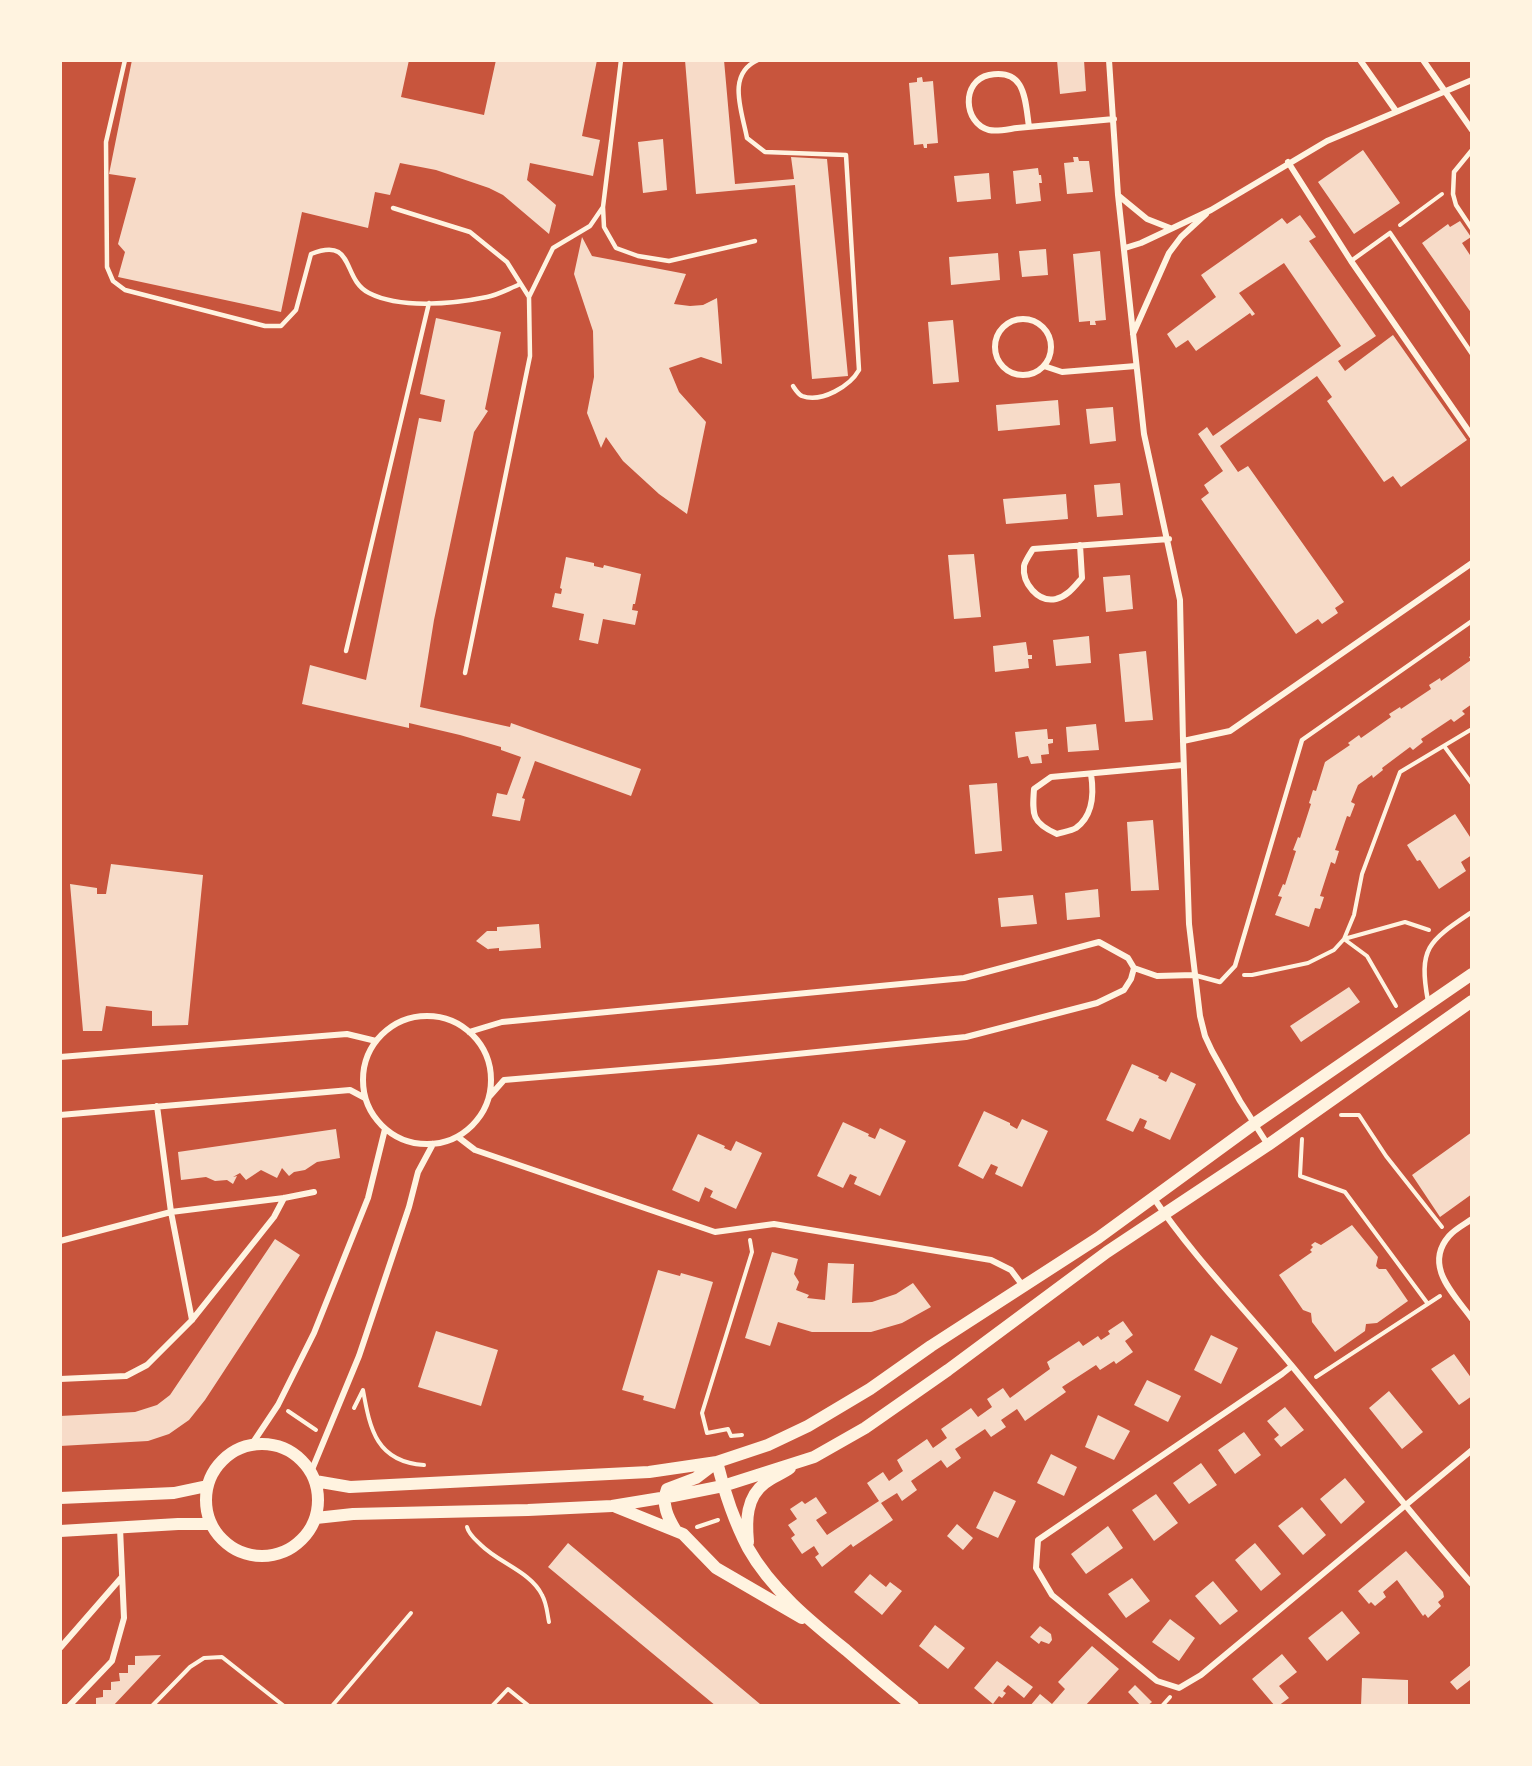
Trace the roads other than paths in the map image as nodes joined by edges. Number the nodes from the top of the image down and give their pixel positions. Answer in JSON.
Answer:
{"nodes":[{"id":1,"x":125,"y":60,"type":"edge"},
{"id":2,"x":621,"y":60,"type":"edge"},
{"id":3,"x":758,"y":60,"type":"edge"},
{"id":4,"x":1109,"y":60,"type":"edge"},
{"id":5,"x":1360,"y":60,"type":"edge"},
{"id":6,"x":1423,"y":60,"type":"edge"},
{"id":7,"x":1472,"y":80,"type":"edge"},
{"id":8,"x":1446,"y":93,"type":"junction"},
{"id":9,"x":1396,"y":111,"type":"junction"},
{"id":10,"x":1114,"y":118,"type":"junction"},
{"id":11,"x":1029,"y":127,"type":"junction"},
{"id":12,"x":1472,"y":130,"type":"edge"},
{"id":13,"x":1472,"y":150,"type":"edge"},
{"id":14,"x":1288,"y":162,"type":"junction"},
{"id":15,"x":1118,"y":195,"type":"junction"},
{"id":16,"x":603,"y":207,"type":"junction"},
{"id":17,"x":393,"y":208,"type":"dead end"},
{"id":18,"x":1211,"y":210,"type":"junction"},
{"id":19,"x":1170,"y":228,"type":"junction"},
{"id":20,"x":1472,"y":229,"type":"edge"},
{"id":21,"x":755,"y":241,"type":"dead end"},
{"id":22,"x":1125,"y":248,"type":"junction"},
{"id":23,"x":1352,"y":261,"type":"junction"},
{"id":24,"x":521,"y":284,"type":"junction"},
{"id":25,"x":529,"y":297,"type":"junction"},
{"id":26,"x":429,"y":303,"type":"junction"},
{"id":27,"x":1132,"y":336,"type":"junction"},
{"id":28,"x":1472,"y":354,"type":"edge"},
{"id":29,"x":1044,"y":366,"type":"junction"},
{"id":30,"x":1136,"y":366,"type":"junction"},
{"id":31,"x":793,"y":386,"type":"dead end"},
{"id":32,"x":1472,"y":436,"type":"edge"},
{"id":33,"x":1168,"y":539,"type":"junction"},
{"id":34,"x":1080,"y":545,"type":"junction"},
{"id":35,"x":1472,"y":563,"type":"edge"},
{"id":36,"x":1472,"y":621,"type":"edge"},
{"id":37,"x":346,"y":651,"type":"dead end"},
{"id":38,"x":465,"y":673,"type":"dead end"},
{"id":39,"x":1182,"y":741,"type":"junction"},
{"id":40,"x":1183,"y":765,"type":"junction"},
{"id":41,"x":1091,"y":774,"type":"junction"},
{"id":42,"x":1472,"y":912,"type":"edge"},
{"id":43,"x":1134,"y":968,"type":"junction"},
{"id":44,"x":1472,"y":974,"type":"edge"},
{"id":45,"x":1194,"y":975,"type":"junction"},
{"id":46,"x":1472,"y":1001,"type":"edge"},
{"id":47,"x":1429,"y":1003,"type":"junction"},
{"id":48,"x":469,"y":1032,"type":"junction"},
{"id":49,"x":376,"y":1041,"type":"junction"},
{"id":50,"x":60,"y":1057,"type":"edge"},
{"id":51,"x":489,"y":1097,"type":"junction"},
{"id":52,"x":365,"y":1098,"type":"junction"},
{"id":53,"x":158,"y":1106,"type":"junction"},
{"id":54,"x":60,"y":1115,"type":"edge"},
{"id":55,"x":1254,"y":1124,"type":"junction"},
{"id":56,"x":385,"y":1129,"type":"junction"},
{"id":57,"x":458,"y":1137,"type":"junction"},
{"id":58,"x":433,"y":1144,"type":"junction"},
{"id":59,"x":1268,"y":1144,"type":"junction"},
{"id":60,"x":315,"y":1192,"type":"dead end"},
{"id":61,"x":1153,"y":1197,"type":"junction"},
{"id":62,"x":284,"y":1198,"type":"junction"},
{"id":63,"x":171,"y":1212,"type":"junction"},
{"id":64,"x":1163,"y":1212,"type":"junction"},
{"id":65,"x":1472,"y":1219,"type":"edge"},
{"id":66,"x":60,"y":1241,"type":"edge"},
{"id":67,"x":1023,"y":1286,"type":"junction"},
{"id":68,"x":1472,"y":1319,"type":"edge"},
{"id":69,"x":192,"y":1320,"type":"junction"},
{"id":70,"x":1292,"y":1366,"type":"junction"},
{"id":71,"x":60,"y":1379,"type":"edge"},
{"id":72,"x":252,"y":1444,"type":"junction"},
{"id":73,"x":1472,"y":1450,"type":"edge"},
{"id":74,"x":717,"y":1462,"type":"junction"},
{"id":75,"x":796,"y":1462,"type":"junction"},
{"id":76,"x":313,"y":1477,"type":"junction"},
{"id":77,"x":207,"y":1486,"type":"junction"},
{"id":78,"x":723,"y":1486,"type":"junction"},
{"id":79,"x":664,"y":1497,"type":"junction"},
{"id":80,"x":60,"y":1498,"type":"edge"},
{"id":81,"x":1404,"y":1505,"type":"junction"},
{"id":82,"x":612,"y":1506,"type":"junction"},
{"id":83,"x":316,"y":1518,"type":"junction"},
{"id":84,"x":211,"y":1524,"type":"junction"},
{"id":85,"x":120,"y":1528,"type":"junction"},
{"id":86,"x":60,"y":1531,"type":"edge"},
{"id":87,"x":676,"y":1531,"type":"junction"},
{"id":88,"x":748,"y":1549,"type":"junction"},
{"id":89,"x":121,"y":1578,"type":"junction"},
{"id":90,"x":1472,"y":1584,"type":"edge"},
{"id":91,"x":816,"y":1627,"type":"junction"},
{"id":92,"x":60,"y":1648,"type":"edge"},
{"id":93,"x":69,"y":1706,"type":"edge"},
{"id":94,"x":913,"y":1706,"type":"edge"}],
"edges":[{"from":1,"to":26,"type":"lane"},
{"from":2,"to":16,"type":"lane"},
{"from":3,"to":31,"type":"lane"},
{"from":4,"to":10,"type":"street"},
{"from":5,"to":9,"type":"street"},
{"from":6,"to":8,"type":"street"},
{"from":7,"to":8,"type":"street"},
{"from":8,"to":9,"type":"street"},
{"from":8,"to":12,"type":"street"},
{"from":9,"to":14,"type":"street"},
{"from":10,"to":11,"type":"street"},
{"from":10,"to":15,"type":"street"},
{"from":11,"to":11,"type":"street"},
{"from":13,"to":20,"type":"lane"},
{"from":14,"to":18,"type":"street"},
{"from":14,"to":23,"type":"street"},
{"from":15,"to":19,"type":"street"},
{"from":15,"to":22,"type":"street"},
{"from":16,"to":21,"type":"lane"},
{"from":16,"to":25,"type":"lane"},
{"from":17,"to":24,"type":"lane"},
{"from":18,"to":19,"type":"street"},
{"from":18,"to":27,"type":"street"},
{"from":19,"to":22,"type":"street"},
{"from":22,"to":27,"type":"street"},
{"from":23,"to":28,"type":"lane"},
{"from":23,"to":32,"type":"street"},
{"from":24,"to":25,"type":"lane"},
{"from":24,"to":26,"type":"lane"},
{"from":25,"to":38,"type":"lane"},
{"from":26,"to":37,"type":"lane"},
{"from":27,"to":30,"type":"street"},
{"from":29,"to":29,"type":"street"},
{"from":29,"to":30,"type":"street"},
{"from":30,"to":33,"type":"street"},
{"from":33,"to":34,"type":"street"},
{"from":33,"to":39,"type":"street"},
{"from":34,"to":34,"type":"street"},
{"from":35,"to":39,"type":"street"},
{"from":36,"to":45,"type":"lane"},
{"from":39,"to":40,"type":"street"},
{"from":40,"to":41,"type":"street"},
{"from":40,"to":45,"type":"street"},
{"from":41,"to":41,"type":"street"},
{"from":42,"to":47,"type":"lane"},
{"from":43,"to":45,"type":"street"},
{"from":43,"to":48,"type":"street"},
{"from":43,"to":51,"type":"street"},
{"from":44,"to":47,"type":"main road"},
{"from":45,"to":55,"type":"street"},
{"from":46,"to":59,"type":"main road"},
{"from":47,"to":55,"type":"main road"},
{"from":48,"to":49,"type":"street"},
{"from":48,"to":51,"type":"street"},
{"from":49,"to":50,"type":"street"},
{"from":49,"to":52,"type":"street"},
{"from":51,"to":57,"type":"street"},
{"from":52,"to":53,"type":"street"},
{"from":52,"to":56,"type":"street"},
{"from":53,"to":54,"type":"street"},
{"from":53,"to":63,"type":"street"},
{"from":55,"to":59,"type":"street"},
{"from":55,"to":61,"type":"main road"},
{"from":56,"to":58,"type":"street"},
{"from":56,"to":72,"type":"street"},
{"from":57,"to":58,"type":"street"},
{"from":57,"to":67,"type":"street"},
{"from":58,"to":76,"type":"street"},
{"from":59,"to":64,"type":"main road"},
{"from":60,"to":62,"type":"street"},
{"from":61,"to":64,"type":"street"},
{"from":61,"to":67,"type":"main road"},
{"from":62,"to":63,"type":"street"},
{"from":62,"to":69,"type":"street"},
{"from":63,"to":66,"type":"street"},
{"from":63,"to":69,"type":"street"},
{"from":64,"to":70,"type":"street"},
{"from":64,"to":75,"type":"main road"},
{"from":65,"to":68,"type":"street"},
{"from":67,"to":74,"type":"main road"},
{"from":69,"to":71,"type":"street"},
{"from":70,"to":81,"type":"street"},
{"from":70,"to":81,"type":"street"},
{"from":72,"to":76,"type":"main road"},
{"from":72,"to":77,"type":"main road"},
{"from":73,"to":81,"type":"street"},
{"from":74,"to":76,"type":"main road"},
{"from":74,"to":78,"type":"main road"},
{"from":74,"to":79,"type":"main road"},
{"from":75,"to":78,"type":"main road"},
{"from":75,"to":88,"type":"main road"},
{"from":76,"to":83,"type":"main road"},
{"from":77,"to":80,"type":"main road"},
{"from":77,"to":84,"type":"main road"},
{"from":78,"to":79,"type":"main road"},
{"from":78,"to":88,"type":"main road"},
{"from":79,"to":82,"type":"main road"},
{"from":79,"to":87,"type":"main road"},
{"from":81,"to":90,"type":"street"},
{"from":82,"to":83,"type":"main road"},
{"from":82,"to":87,"type":"main road"},
{"from":83,"to":84,"type":"main road"},
{"from":84,"to":85,"type":"main road"},
{"from":85,"to":86,"type":"main road"},
{"from":85,"to":89,"type":"street"},
{"from":87,"to":91,"type":"main road"},
{"from":88,"to":91,"type":"main road"},
{"from":89,"to":92,"type":"street"},
{"from":89,"to":93,"type":"street"},
{"from":91,"to":94,"type":"main road"}]}
